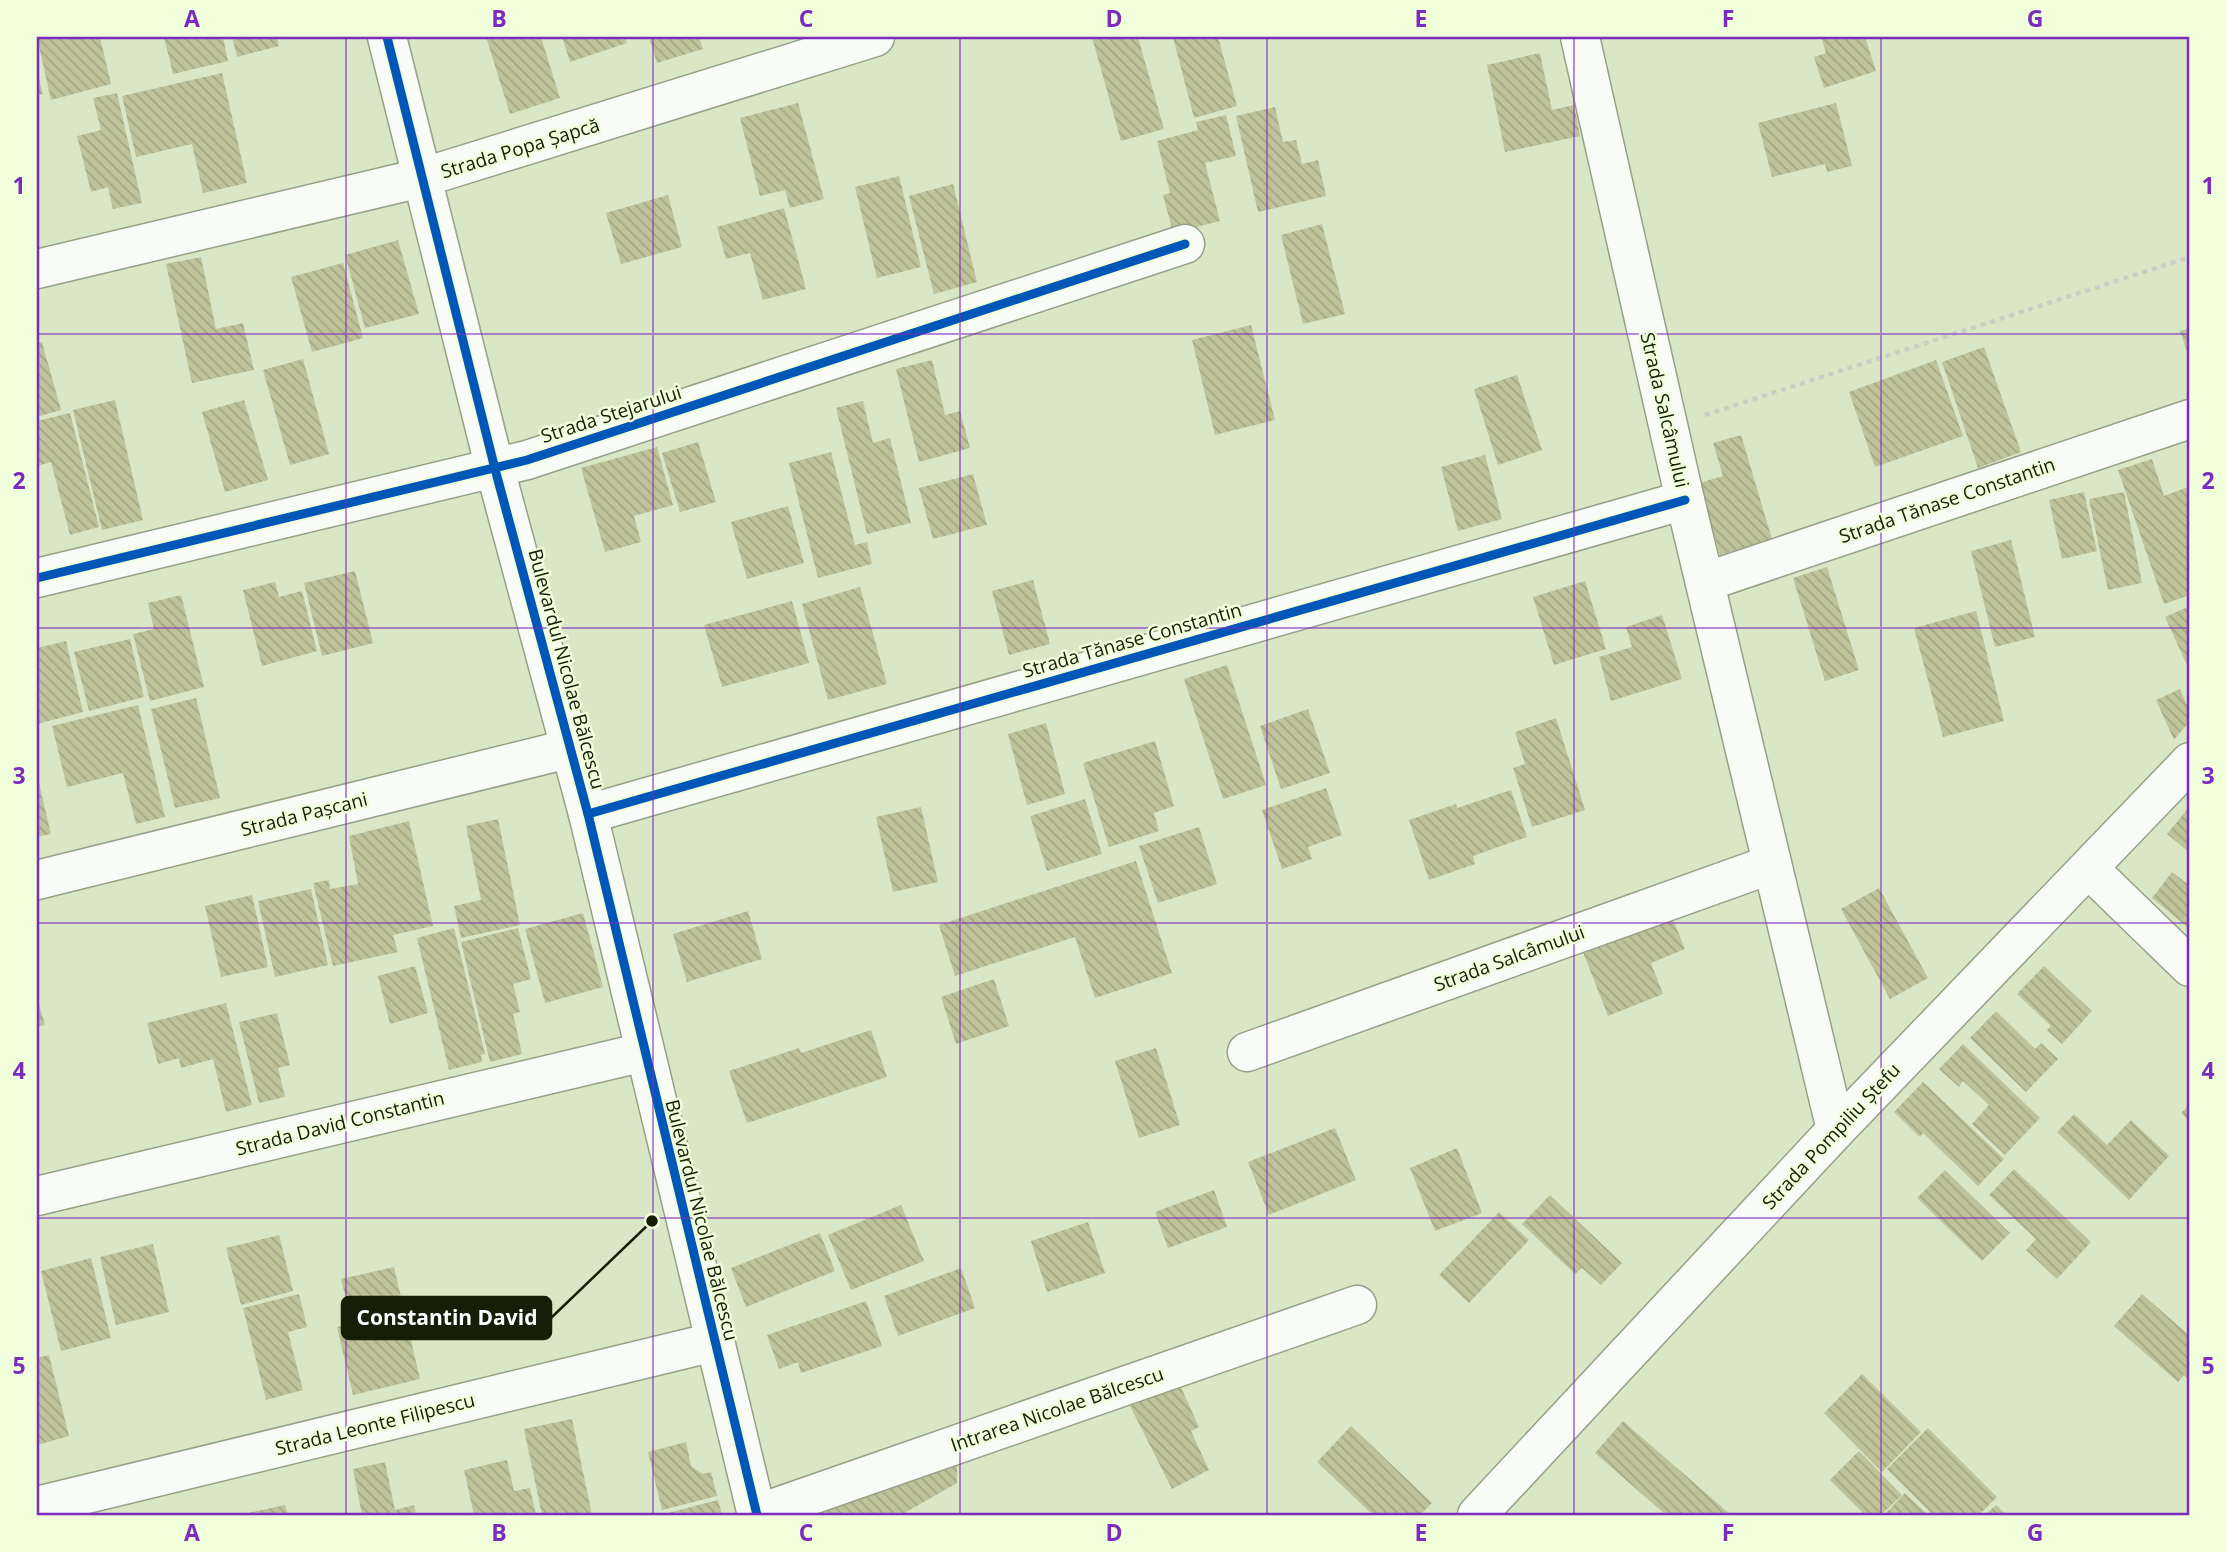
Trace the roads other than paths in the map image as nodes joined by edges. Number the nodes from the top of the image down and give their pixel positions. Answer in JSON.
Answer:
{"nodes":[{"id":1,"x":387,"y":37,"type":"edge"},
{"id":2,"x":875,"y":37,"type":"edge"},
{"id":3,"x":1580,"y":37,"type":"edge"},
{"id":4,"x":421,"y":178,"type":"junction"},
{"id":5,"x":1185,"y":244,"type":"dead end"},
{"id":6,"x":37,"y":269,"type":"edge"},
{"id":7,"x":2190,"y":419,"type":"edge"},
{"id":8,"x":495,"y":469,"type":"junction"},
{"id":9,"x":1685,"y":500,"type":"junction"},
{"id":10,"x":37,"y":578,"type":"edge"},
{"id":11,"x":1705,"y":582,"type":"junction"},
{"id":12,"x":572,"y":748,"type":"junction"},
{"id":13,"x":2190,"y":762,"type":"edge"},
{"id":14,"x":588,"y":814,"type":"junction"},
{"id":15,"x":1772,"y":864,"type":"junction"},
{"id":16,"x":2089,"y":869,"type":"junction"},
{"id":17,"x":37,"y":880,"type":"edge"},
{"id":18,"x":2190,"y":967,"type":"edge"},
{"id":19,"x":644,"y":1052,"type":"junction"},
{"id":20,"x":1247,"y":1052,"type":"dead end"},
{"id":21,"x":1836,"y":1130,"type":"junction"},
{"id":22,"x":37,"y":1196,"type":"edge"},
{"id":23,"x":1357,"y":1305,"type":"dead end"},
{"id":24,"x":714,"y":1342,"type":"junction"},
{"id":25,"x":37,"y":1506,"type":"edge"},
{"id":26,"x":757,"y":1515,"type":"edge"},
{"id":27,"x":1477,"y":1515,"type":"edge"}],
"edges":[{"from":1,"to":4,"type":"street","name":"Bulevardul Nicolae Bălcescu"},
{"from":2,"to":4,"type":"street","name":"Strada Popa Șapcă"},
{"from":3,"to":9,"type":"street","name":"Strada Salcâmului"},
{"from":4,"to":6,"type":"street","name":"Strada Popa Șapcă"},
{"from":4,"to":8,"type":"street","name":"Bulevardul Nicolae Bălcescu"},
{"from":5,"to":8,"type":"street","name":"Strada Stejarului"},
{"from":7,"to":11,"type":"street","name":"Strada Tănase Constantin"},
{"from":8,"to":10,"type":"street","name":"Strada Stejarului"},
{"from":8,"to":12,"type":"street","name":"Bulevardul Nicolae Bălcescu"},
{"from":9,"to":11,"type":"street","name":"Strada Salcâmului"},
{"from":9,"to":14,"type":"street","name":"Strada Tănase Constantin"},
{"from":11,"to":15,"type":"street","name":"Strada Salcâmului"},
{"from":12,"to":14,"type":"street","name":"Bulevardul Nicolae Bălcescu"},
{"from":12,"to":17,"type":"street","name":"Strada Pașcani"},
{"from":13,"to":16,"type":"street","name":"Strada Pompiliu Ștefu"},
{"from":14,"to":19,"type":"street","name":"Bulevardul Nicolae Bălcescu"},
{"from":15,"to":20,"type":"street","name":"Strada Salcâmului"},
{"from":15,"to":21,"type":"street","name":"Strada Salcâmului"},
{"from":16,"to":18,"type":"street"},
{"from":16,"to":21,"type":"street","name":"Strada Pompiliu Ștefu"},
{"from":19,"to":22,"type":"street","name":"Strada David Constantin"},
{"from":19,"to":24,"type":"street","name":"Bulevardul Nicolae Bălcescu"},
{"from":21,"to":27,"type":"street","name":"Strada Pompiliu Ștefu"},
{"from":23,"to":26,"type":"street","name":"Intrarea Nicolae Bălcescu"},
{"from":24,"to":25,"type":"street","name":"Strada Leonte Filipescu"},
{"from":24,"to":26,"type":"street","name":"Bulevardul Nicolae Bălcescu"}]}
